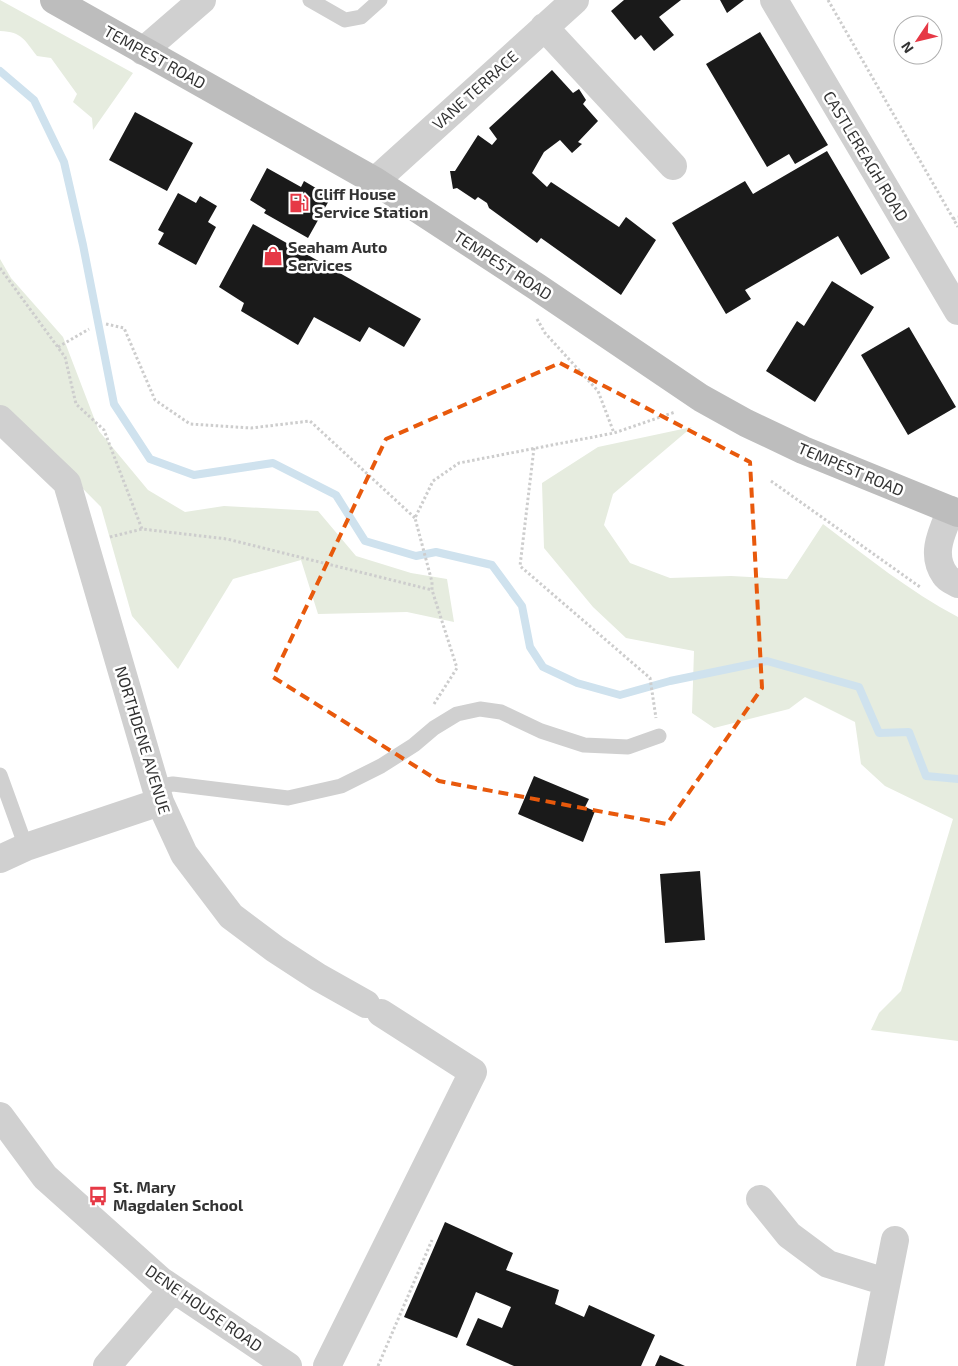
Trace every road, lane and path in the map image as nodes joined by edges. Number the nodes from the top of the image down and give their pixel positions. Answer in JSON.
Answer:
{"nodes":[{"id":1,"x":54,"y":0,"type":"edge"},
{"id":2,"x":202,"y":0,"type":"edge"},
{"id":3,"x":310,"y":0,"type":"edge"},
{"id":4,"x":380,"y":0,"type":"edge"},
{"id":5,"x":575,"y":0,"type":"edge"},
{"id":6,"x":774,"y":0,"type":"edge"},
{"id":7,"x":828,"y":0,"type":"edge"},
{"id":8,"x":544,"y":27,"type":"junction"},
{"id":9,"x":143,"y":51,"type":"junction"},
{"id":10,"x":673,"y":166,"type":"dead end"},
{"id":11,"x":375,"y":181,"type":"junction"},
{"id":12,"x":958,"y":217,"type":"edge"},
{"id":13,"x":954,"y":219,"type":"junction"},
{"id":14,"x":958,"y":227,"type":"edge"},
{"id":15,"x":0,"y":268,"type":"edge"},
{"id":16,"x":537,"y":287,"type":"junction"},
{"id":17,"x":958,"y":311,"type":"edge"},
{"id":18,"x":106,"y":324,"type":"dead end"},
{"id":19,"x":89,"y":330,"type":"dead end"},
{"id":20,"x":58,"y":347,"type":"junction"},
{"id":21,"x":671,"y":414,"type":"dead end"},
{"id":22,"x":0,"y":419,"type":"edge"},
{"id":23,"x":614,"y":433,"type":"junction"},
{"id":24,"x":534,"y":448,"type":"junction"},
{"id":25,"x":770,"y":481,"type":"dead end"},
{"id":26,"x":955,"y":512,"type":"edge"},
{"id":27,"x":415,"y":518,"type":"junction"},
{"id":28,"x":142,"y":529,"type":"junction"},
{"id":29,"x":85,"y":544,"type":"junction"},
{"id":30,"x":958,"y":584,"type":"edge"},
{"id":31,"x":918,"y":586,"type":"dead end"},
{"id":32,"x":432,"y":590,"type":"junction"},
{"id":33,"x":457,"y":668,"type":"dead end"},
{"id":34,"x":659,"y":736,"type":"joint"},
{"id":35,"x":0,"y":775,"type":"edge"},
{"id":36,"x":158,"y":795,"type":"junction"},
{"id":37,"x":26,"y":847,"type":"junction"},
{"id":38,"x":0,"y":859,"type":"edge"},
{"id":39,"x":1,"y":1119,"type":"edge"},
{"id":40,"x":760,"y":1199,"type":"dead end"},
{"id":41,"x":432,"y":1240,"type":"dead end"},
{"id":42,"x":894,"y":1240,"type":"dead end"},
{"id":43,"x":886,"y":1282,"type":"junction"},
{"id":44,"x":173,"y":1289,"type":"junction"},
{"id":45,"x":107,"y":1366,"type":"edge"},
{"id":46,"x":288,"y":1366,"type":"edge"},
{"id":47,"x":327,"y":1366,"type":"edge"},
{"id":48,"x":378,"y":1366,"type":"edge"},
{"id":49,"x":870,"y":1366,"type":"edge"}],
"edges":[{"from":1,"to":9,"type":"main road","name":"TEMPEST ROAD"},
{"from":2,"to":9,"type":"street"},
{"from":3,"to":4,"type":"lane"},
{"from":5,"to":8,"type":"street","name":"VANE TERRACE"},
{"from":6,"to":17,"type":"street","name":"CASTLEREAGH ROAD"},
{"from":7,"to":13,"type":"path"},
{"from":8,"to":10,"type":"street"},
{"from":8,"to":11,"type":"street","name":"VANE TERRACE"},
{"from":9,"to":11,"type":"main road","name":"TEMPEST ROAD"},
{"from":11,"to":16,"type":"main road","name":"TEMPEST ROAD"},
{"from":12,"to":13,"type":"path"},
{"from":13,"to":14,"type":"path"},
{"from":15,"to":20,"type":"path"},
{"from":16,"to":23,"type":"path"},
{"from":16,"to":26,"type":"main road","name":"TEMPEST ROAD"},
{"from":18,"to":27,"type":"path"},
{"from":19,"to":20,"type":"path"},
{"from":20,"to":28,"type":"path"},
{"from":21,"to":23,"type":"path"},
{"from":22,"to":29,"type":"street","name":"NORTHDENE AVENUE"},
{"from":23,"to":24,"type":"path"},
{"from":24,"to":27,"type":"path"},
{"from":24,"to":34,"type":"path"},
{"from":25,"to":31,"type":"path"},
{"from":26,"to":30,"type":"street"},
{"from":27,"to":32,"type":"path"},
{"from":28,"to":29,"type":"path"},
{"from":28,"to":32,"type":"path"},
{"from":29,"to":36,"type":"street","name":"NORTHDENE AVENUE"},
{"from":32,"to":33,"type":"path"},
{"from":34,"to":36,"type":"lane"},
{"from":35,"to":37,"type":"lane"},
{"from":36,"to":37,"type":"street"},
{"from":36,"to":47,"type":"street","name":"NORTHDENE AVENUE"},
{"from":37,"to":38,"type":"street"},
{"from":39,"to":44,"type":"street","name":"DENE HOUSE ROAD"},
{"from":40,"to":43,"type":"street"},
{"from":41,"to":48,"type":"path"},
{"from":42,"to":43,"type":"street"},
{"from":43,"to":49,"type":"street"},
{"from":44,"to":45,"type":"street"},
{"from":44,"to":46,"type":"street","name":"DENE HOUSE ROAD"}]}
